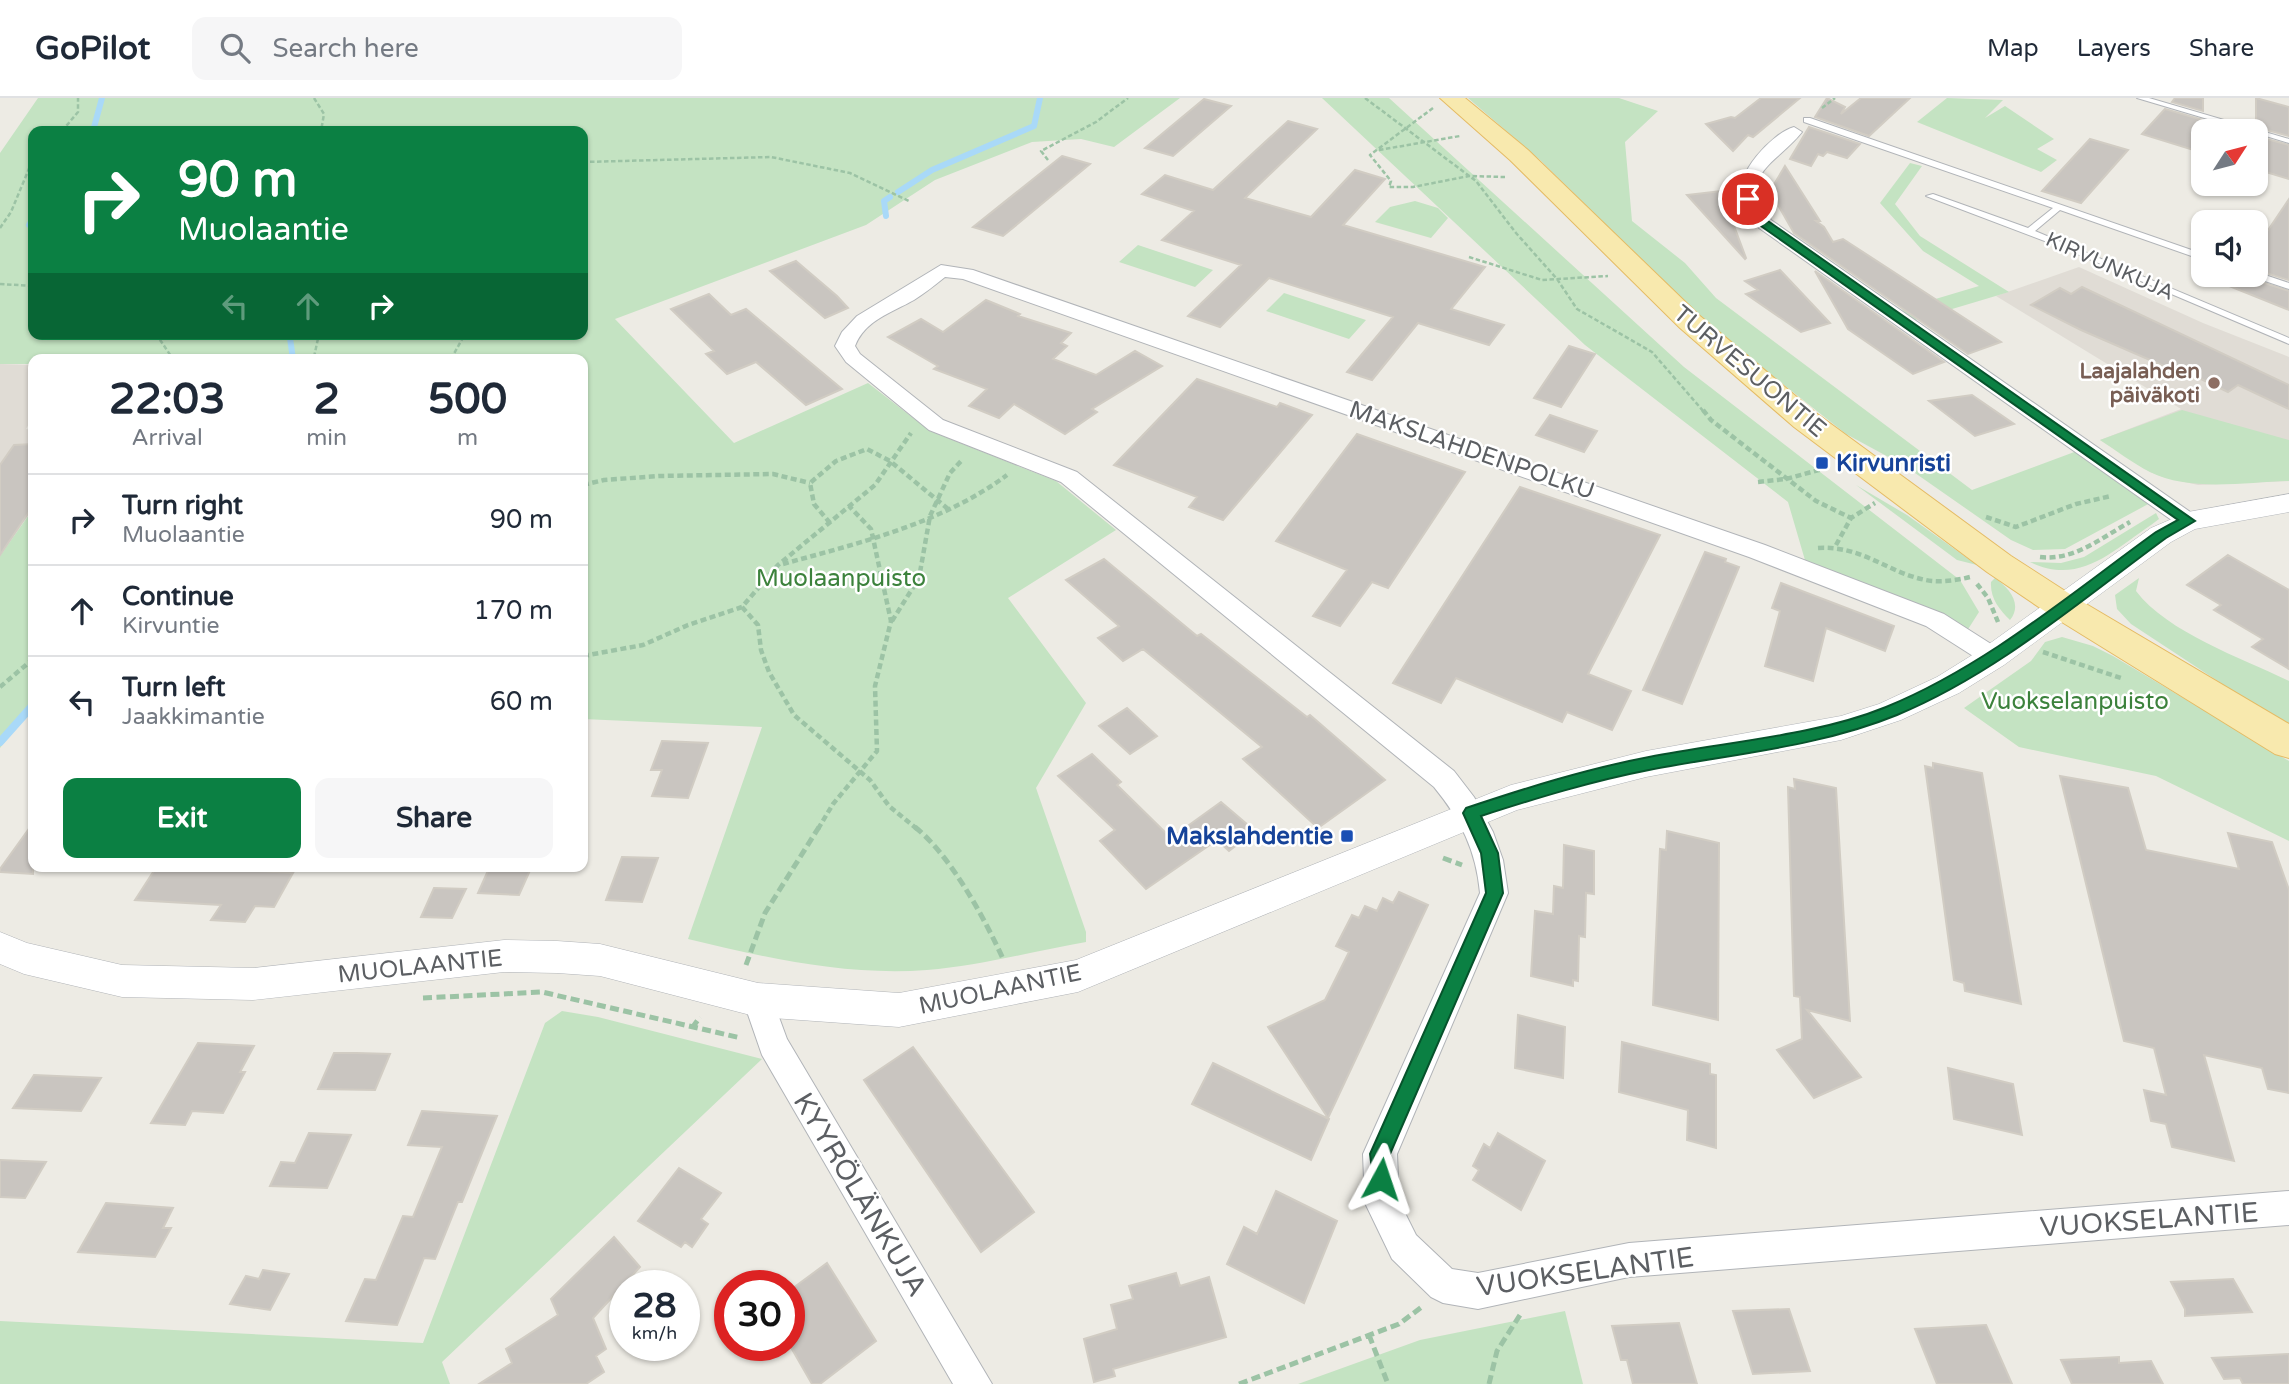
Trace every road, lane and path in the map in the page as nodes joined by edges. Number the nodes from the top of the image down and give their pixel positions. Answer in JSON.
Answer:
{"nodes":[{"id":1,"x":78,"y":98,"type":"edge"},
{"id":2,"x":314,"y":98,"type":"edge"},
{"id":3,"x":1128,"y":98,"type":"edge"},
{"id":4,"x":1365,"y":98,"type":"edge"},
{"id":5,"x":2141,"y":98,"type":"edge"},
{"id":6,"x":1444,"y":102,"type":"edge"},
{"id":7,"x":2214,"y":119,"type":"edge"},
{"id":8,"x":66,"y":126,"type":"edge"},
{"id":9,"x":322,"y":126,"type":"edge"},
{"id":10,"x":1800,"y":126,"type":"joint"},
{"id":11,"x":1406,"y":128,"type":"junction"},
{"id":12,"x":2268,"y":135,"type":"edge"},
{"id":13,"x":1460,"y":136,"type":"dead end"},
{"id":14,"x":1424,"y":141,"type":"junction"},
{"id":15,"x":2289,"y":141,"type":"edge"},
{"id":16,"x":1375,"y":151,"type":"junction"},
{"id":17,"x":1048,"y":160,"type":"dead end"},
{"id":18,"x":588,"y":162,"type":"edge"},
{"id":19,"x":28,"y":168,"type":"edge"},
{"id":20,"x":1469,"y":176,"type":"junction"},
{"id":21,"x":1505,"y":177,"type":"dead end"},
{"id":22,"x":1930,"y":196,"type":"dead end"},
{"id":23,"x":909,"y":201,"type":"dead end"},
{"id":24,"x":2059,"y":207,"type":"junction"},
{"id":25,"x":0,"y":228,"type":"edge"},
{"id":26,"x":2030,"y":230,"type":"junction"},
{"id":27,"x":2191,"y":253,"type":"edge"},
{"id":28,"x":1469,"y":257,"type":"dead end"},
{"id":29,"x":1615,"y":275,"type":"dead end"},
{"id":30,"x":1557,"y":279,"type":"junction"},
{"id":31,"x":2268,"y":279,"type":"edge"},
{"id":32,"x":0,"y":284,"type":"edge"},
{"id":33,"x":28,"y":286,"type":"edge"},
{"id":34,"x":2289,"y":286,"type":"edge"},
{"id":35,"x":2289,"y":341,"type":"edge"},
{"id":36,"x":923,"y":416,"type":"junction"},
{"id":37,"x":978,"y":442,"type":"junction"},
{"id":38,"x":1026,"y":460,"type":"junction"},
{"id":39,"x":890,"y":461,"type":"junction"},
{"id":40,"x":1828,"y":468,"type":"dead end"},
{"id":41,"x":1786,"y":479,"type":"junction"},
{"id":42,"x":1758,"y":482,"type":"dead end"},
{"id":43,"x":810,"y":483,"type":"junction"},
{"id":44,"x":588,"y":484,"type":"edge"},
{"id":45,"x":2144,"y":488,"type":"junction"},
{"id":46,"x":937,"y":500,"type":"junction"},
{"id":47,"x":1875,"y":503,"type":"dead end"},
{"id":48,"x":2289,"y":503,"type":"edge"},
{"id":49,"x":849,"y":506,"type":"junction"},
{"id":50,"x":948,"y":509,"type":"junction"},
{"id":51,"x":1981,"y":515,"type":"dead end"},
{"id":52,"x":930,"y":516,"type":"junction"},
{"id":53,"x":1851,"y":518,"type":"junction"},
{"id":54,"x":2188,"y":521,"type":"junction"},
{"id":55,"x":830,"y":523,"type":"junction"},
{"id":56,"x":873,"y":539,"type":"junction"},
{"id":57,"x":778,"y":565,"type":"junction"},
{"id":58,"x":1972,"y":577,"type":"dead end"},
{"id":59,"x":742,"y":607,"type":"junction"},
{"id":60,"x":2064,"y":607,"type":"junction"},
{"id":61,"x":891,"y":621,"type":"junction"},
{"id":62,"x":588,"y":655,"type":"edge"},
{"id":63,"x":1993,"y":657,"type":"junction"},
{"id":64,"x":28,"y":663,"type":"edge"},
{"id":65,"x":0,"y":687,"type":"edge"},
{"id":66,"x":2289,"y":743,"type":"edge"},
{"id":67,"x":862,"y":773,"type":"junction"},
{"id":68,"x":1471,"y":813,"type":"junction"},
{"id":69,"x":1443,"y":858,"type":"dead end"},
{"id":70,"x":1469,"y":875,"type":"dead end"},
{"id":71,"x":0,"y":948,"type":"edge"},
{"id":72,"x":1005,"y":963,"type":"dead end"},
{"id":73,"x":746,"y":966,"type":"dead end"},
{"id":74,"x":414,"y":999,"type":"dead end"},
{"id":75,"x":758,"y":1000,"type":"junction"},
{"id":76,"x":773,"y":1045,"type":"junction"},
{"id":77,"x":2289,"y":1208,"type":"edge"},
{"id":78,"x":1412,"y":1299,"type":"dead end"},
{"id":79,"x":1437,"y":1299,"type":"junction"},
{"id":80,"x":1527,"y":1304,"type":"dead end"},
{"id":81,"x":1420,"y":1309,"type":"junction"},
{"id":82,"x":1369,"y":1335,"type":"junction"},
{"id":83,"x":974,"y":1384,"type":"edge"},
{"id":84,"x":1238,"y":1384,"type":"edge"},
{"id":85,"x":1388,"y":1384,"type":"edge"},
{"id":86,"x":1489,"y":1384,"type":"edge"}],
"edges":[{"from":1,"to":8,"type":"path"},
{"from":2,"to":9,"type":"path"},
{"from":3,"to":17,"type":"path"},
{"from":4,"to":11,"type":"path"},
{"from":5,"to":7,"type":"lane"},
{"from":6,"to":11,"type":"path"},
{"from":6,"to":60,"type":"main road","name":"TURVESUONTIE"},
{"from":10,"to":24,"type":"lane"},
{"from":10,"to":45,"type":"street"},
{"from":11,"to":14,"type":"path"},
{"from":11,"to":16,"type":"path"},
{"from":12,"to":15,"type":"lane"},
{"from":13,"to":14,"type":"path"},
{"from":14,"to":16,"type":"path"},
{"from":14,"to":20,"type":"path"},
{"from":16,"to":20,"type":"path"},
{"from":18,"to":23,"type":"path"},
{"from":19,"to":25,"type":"path"},
{"from":20,"to":21,"type":"path"},
{"from":20,"to":30,"type":"path"},
{"from":22,"to":26,"type":"lane","name":"KIRVUNKUJA"},
{"from":24,"to":26,"type":"lane"},
{"from":24,"to":27,"type":"lane"},
{"from":26,"to":35,"type":"lane","name":"KIRVUNKUJA"},
{"from":28,"to":30,"type":"path"},
{"from":29,"to":30,"type":"path"},
{"from":30,"to":41,"type":"path"},
{"from":31,"to":34,"type":"lane"},
{"from":32,"to":33,"type":"path"},
{"from":36,"to":37,"type":"street"},
{"from":36,"to":39,"type":"path"},
{"from":36,"to":63,"type":"street","name":"MAKSLAHDENPOLKU"},
{"from":37,"to":38,"type":"street"},
{"from":37,"to":46,"type":"path"},
{"from":38,"to":50,"type":"path"},
{"from":38,"to":68,"type":"street"},
{"from":39,"to":43,"type":"path"},
{"from":39,"to":46,"type":"path"},
{"from":39,"to":49,"type":"path"},
{"from":40,"to":41,"type":"path"},
{"from":41,"to":42,"type":"path"},
{"from":41,"to":53,"type":"path"},
{"from":43,"to":44,"type":"path"},
{"from":43,"to":55,"type":"path"},
{"from":45,"to":51,"type":"path"},
{"from":45,"to":54,"type":"street"},
{"from":46,"to":50,"type":"path"},
{"from":46,"to":52,"type":"path"},
{"from":47,"to":53,"type":"path"},
{"from":48,"to":54,"type":"street","name":"MUOLAANTIE"},
{"from":49,"to":55,"type":"path"},
{"from":49,"to":56,"type":"path"},
{"from":50,"to":52,"type":"path"},
{"from":52,"to":56,"type":"path"},
{"from":52,"to":61,"type":"path"},
{"from":53,"to":58,"type":"path"},
{"from":54,"to":60,"type":"street","name":"MUOLAANTIE"},
{"from":55,"to":57,"type":"path"},
{"from":56,"to":57,"type":"path"},
{"from":56,"to":61,"type":"path"},
{"from":57,"to":59,"type":"path"},
{"from":59,"to":62,"type":"path"},
{"from":59,"to":67,"type":"path"},
{"from":60,"to":63,"type":"street","name":"MUOLAANTIE"},
{"from":60,"to":66,"type":"main road","name":"TURVESUONTIE"},
{"from":61,"to":67,"type":"path"},
{"from":63,"to":68,"type":"street","name":"MUOLAANTIE"},
{"from":64,"to":65,"type":"path"},
{"from":67,"to":72,"type":"path"},
{"from":67,"to":73,"type":"path"},
{"from":68,"to":75,"type":"street","name":"MUOLAANTIE"},
{"from":68,"to":79,"type":"street","name":"VUOKSELANTIE"},
{"from":69,"to":70,"type":"path"},
{"from":71,"to":75,"type":"street","name":"MUOLAANTIE"},
{"from":74,"to":76,"type":"path"},
{"from":75,"to":76,"type":"street","name":"KYYRÖLÄNKUJA"},
{"from":76,"to":83,"type":"street","name":"KYYRÖLÄNKUJA"},
{"from":77,"to":79,"type":"street","name":"VUOKSELANTIE"},
{"from":78,"to":81,"type":"path"},
{"from":79,"to":81,"type":"path"},
{"from":79,"to":81,"type":"path"},
{"from":80,"to":86,"type":"path"},
{"from":81,"to":82,"type":"path"},
{"from":82,"to":84,"type":"path"},
{"from":82,"to":85,"type":"path"}]}
